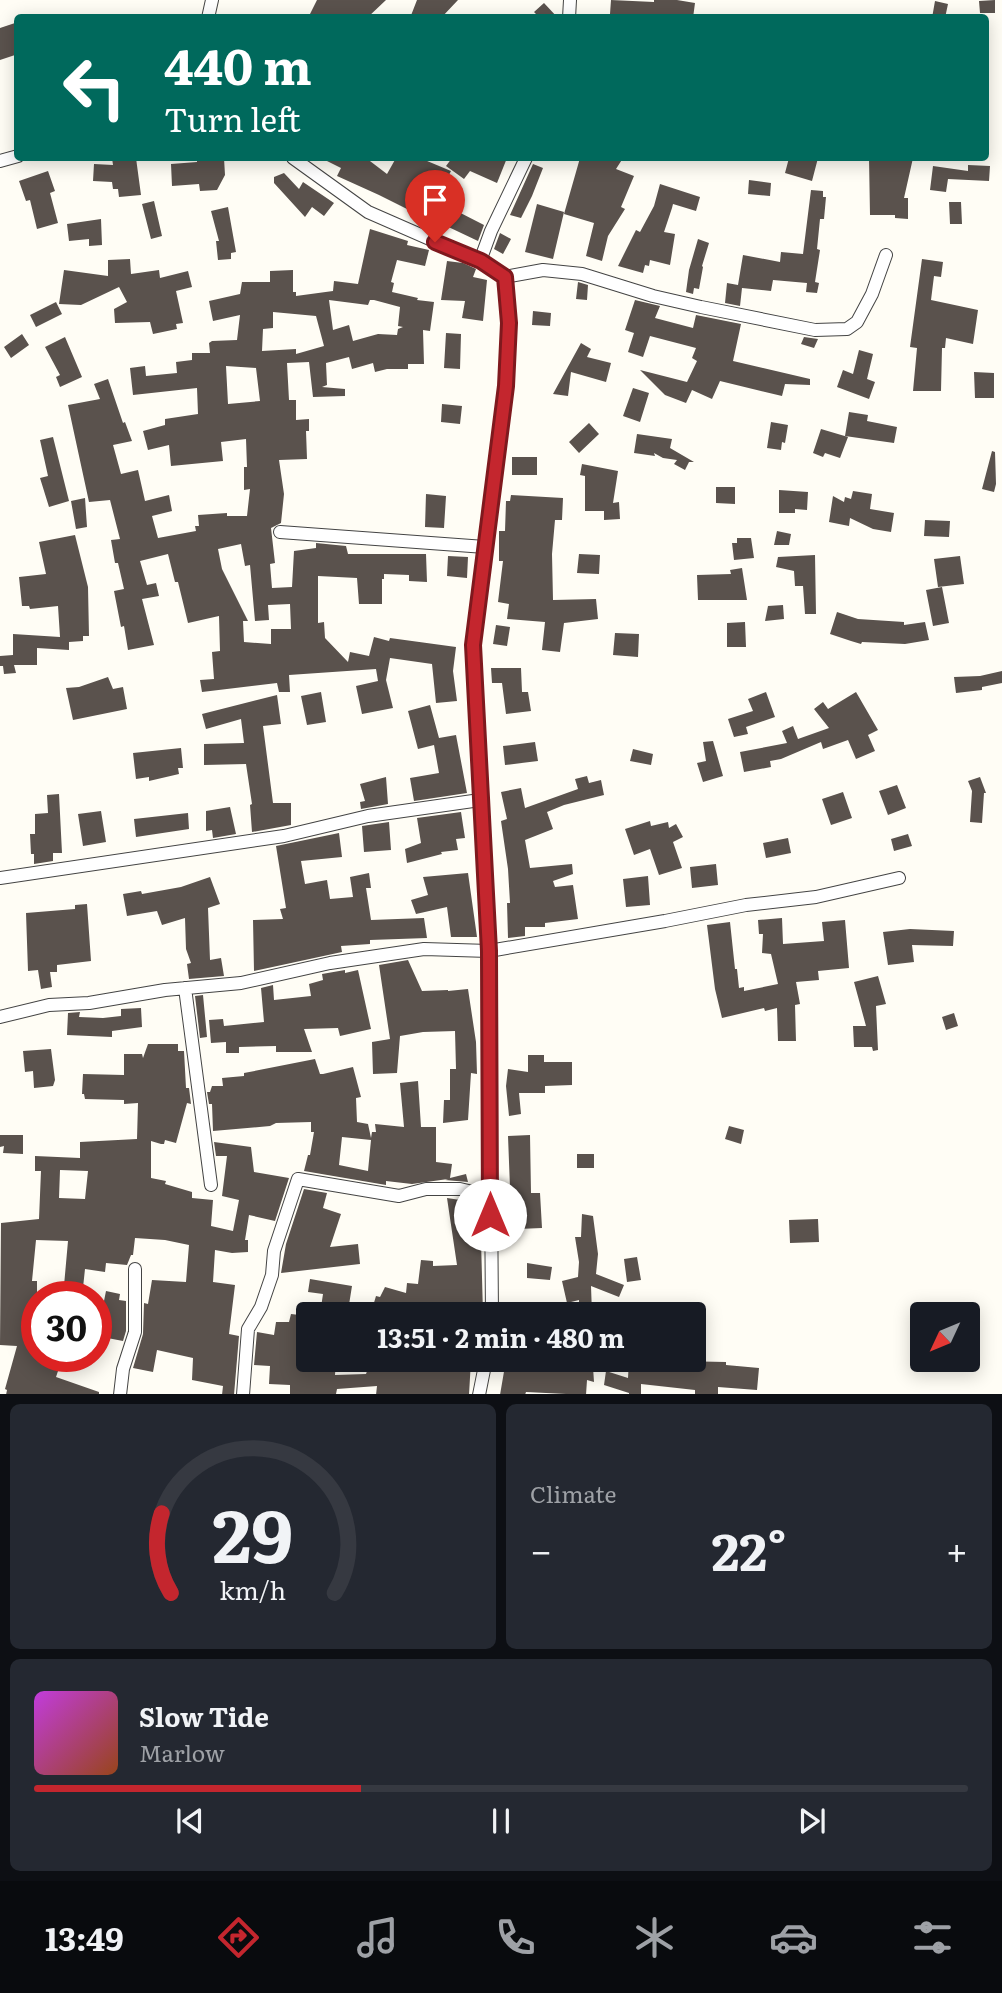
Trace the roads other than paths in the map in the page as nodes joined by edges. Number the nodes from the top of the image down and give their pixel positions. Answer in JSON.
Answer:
{"nodes":[{"id":1,"x":297,"y":161,"type":"edge"},
{"id":2,"x":525,"y":161,"type":"edge"},
{"id":3,"x":886,"y":255,"type":"dead end"},
{"id":4,"x":481,"y":261,"type":"junction"},
{"id":5,"x":505,"y":277,"type":"junction"},
{"id":6,"x":281,"y":532,"type":"dead end"},
{"id":7,"x":485,"y":547,"type":"junction"},
{"id":8,"x":480,"y":800,"type":"junction"},
{"id":9,"x":0,"y":878,"type":"edge"},
{"id":10,"x":899,"y":878,"type":"dead end"},
{"id":11,"x":489,"y":951,"type":"junction"},
{"id":12,"x":186,"y":988,"type":"junction"},
{"id":13,"x":0,"y":1017,"type":"edge"},
{"id":14,"x":211,"y":1185,"type":"dead end"},
{"id":15,"x":490,"y":1196,"type":"junction"},
{"id":16,"x":135,"y":1269,"type":"dead end"},
{"id":17,"x":492,"y":1302,"type":"edge"},
{"id":18,"x":484,"y":1372,"type":"edge"},
{"id":19,"x":120,"y":1394,"type":"edge"},
{"id":20,"x":243,"y":1394,"type":"edge"},
{"id":21,"x":479,"y":1394,"type":"edge"}],
"edges":[{"from":1,"to":4,"type":"street"},
{"from":2,"to":4,"type":"street"},
{"from":3,"to":5,"type":"street"},
{"from":4,"to":5,"type":"street"},
{"from":5,"to":7,"type":"street"},
{"from":6,"to":7,"type":"street"},
{"from":7,"to":8,"type":"street"},
{"from":8,"to":9,"type":"street"},
{"from":8,"to":11,"type":"street"},
{"from":10,"to":11,"type":"street"},
{"from":11,"to":12,"type":"street"},
{"from":11,"to":15,"type":"street"},
{"from":12,"to":13,"type":"street"},
{"from":12,"to":14,"type":"street"},
{"from":15,"to":17,"type":"street"},
{"from":15,"to":20,"type":"street"},
{"from":16,"to":19,"type":"street"},
{"from":18,"to":21,"type":"street"}]}
